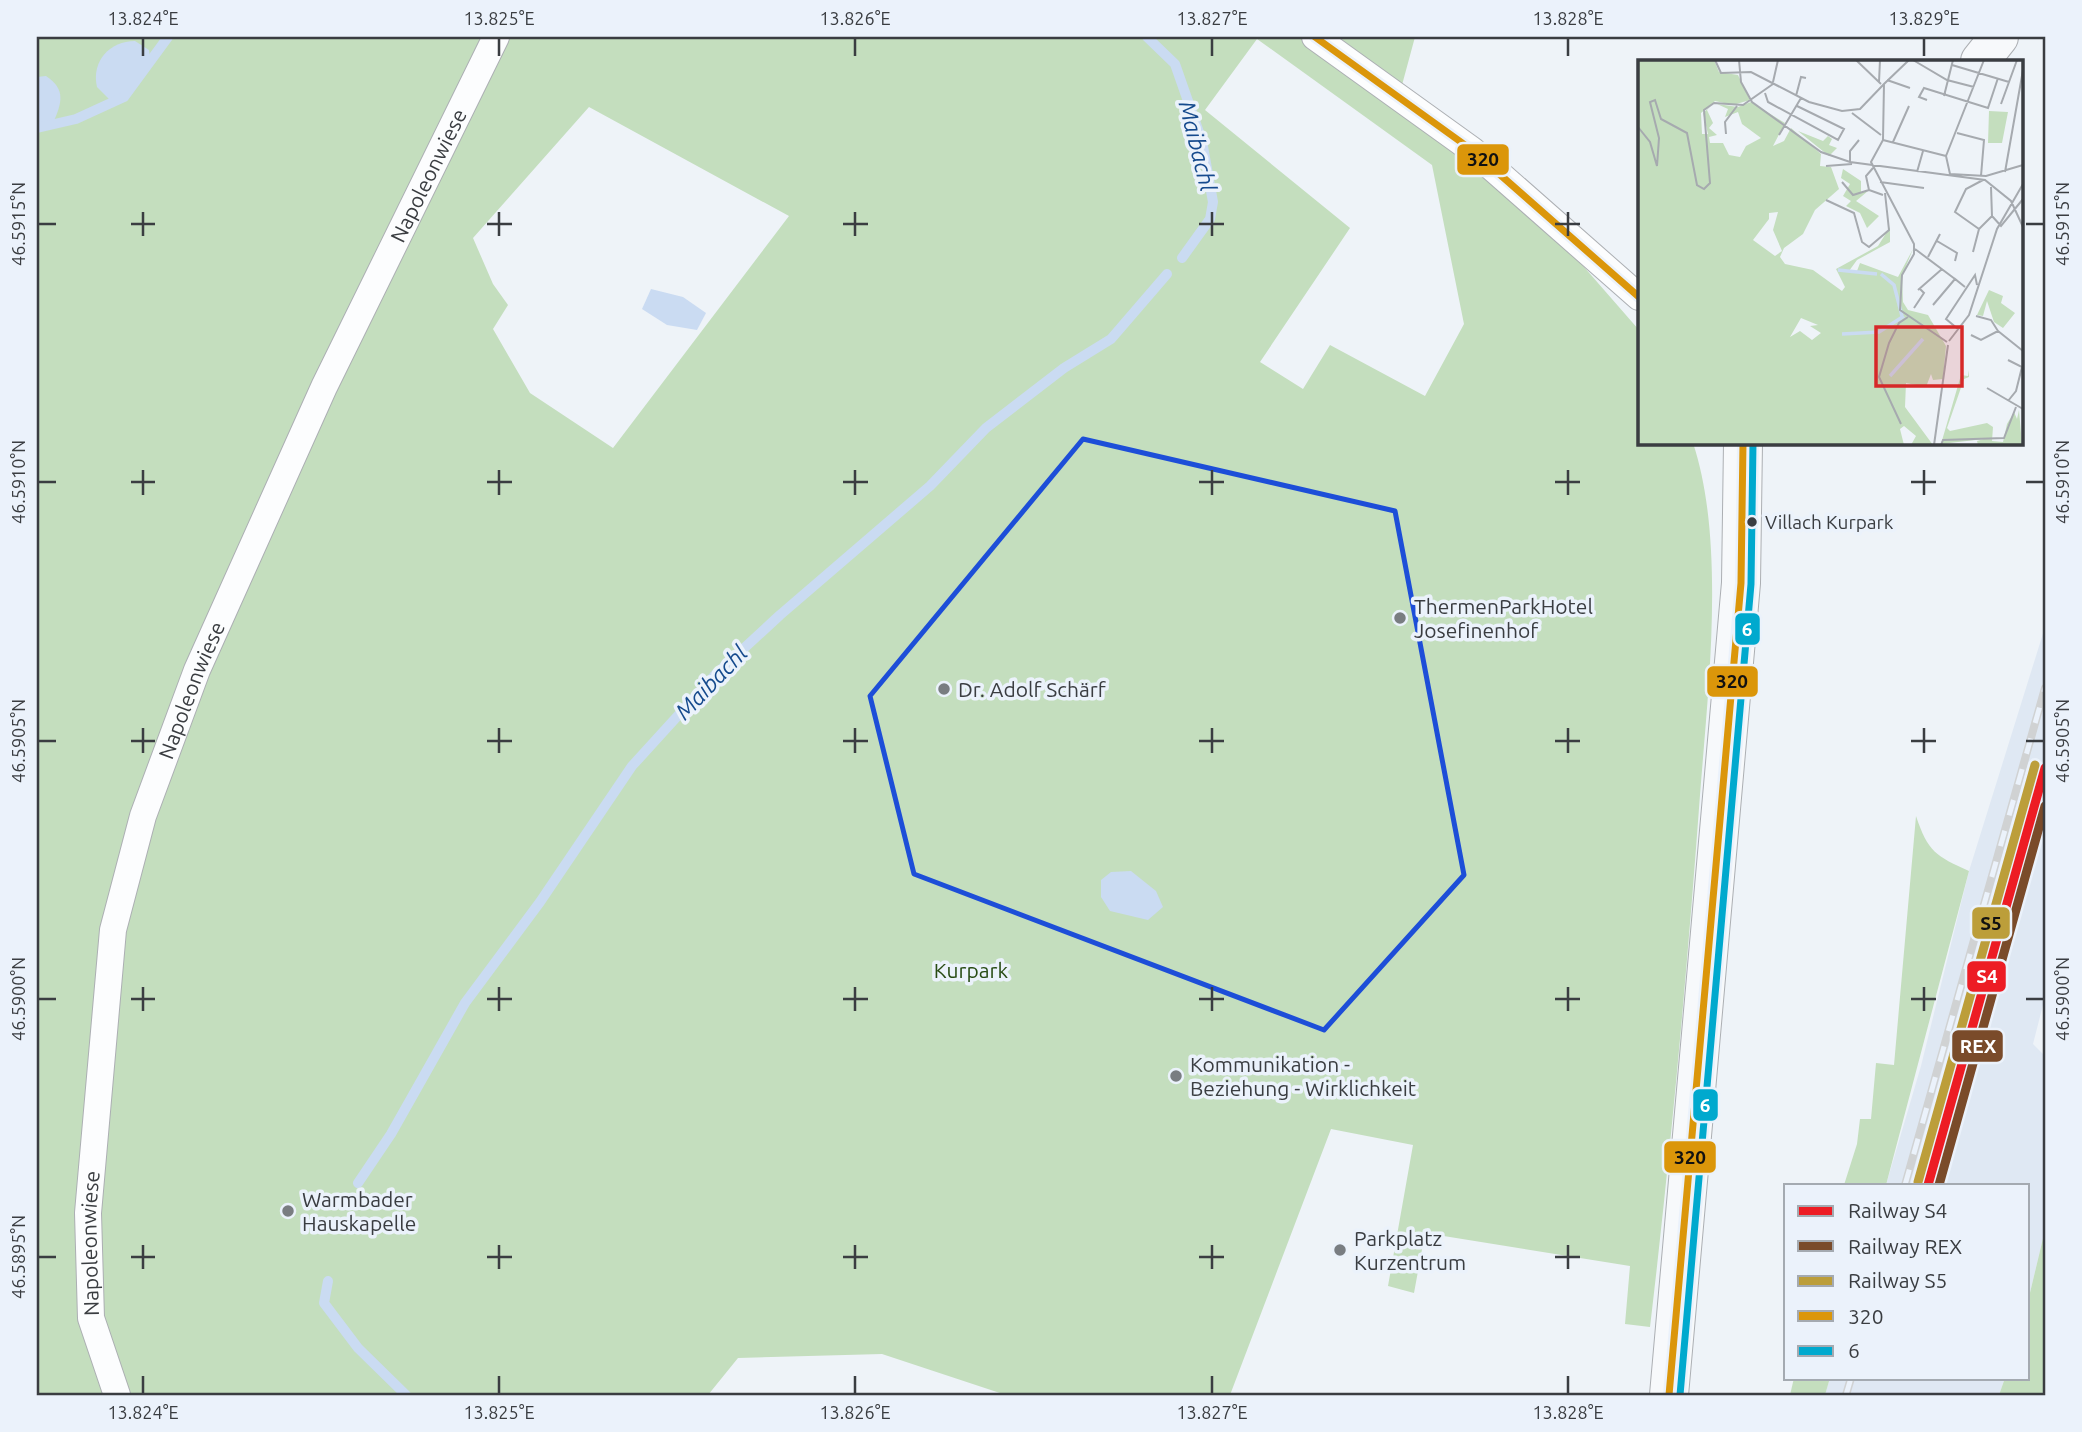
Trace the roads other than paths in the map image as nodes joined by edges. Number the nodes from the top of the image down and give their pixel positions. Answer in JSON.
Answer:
{"nodes":[{"id":1,"x":496,"y":37,"type":"edge"},
{"id":2,"x":1315,"y":37,"type":"edge"},
{"id":3,"x":1638,"y":296,"type":"edge"},
{"id":4,"x":1743,"y":444,"type":"edge"},
{"id":5,"x":117,"y":1395,"type":"edge"},
{"id":6,"x":1669,"y":1395,"type":"edge"}],
"edges":[{"from":1,"to":5,"type":"street","name":"Napoleonwiese"},
{"from":2,"to":3,"type":"street"},
{"from":4,"to":6,"type":"street"}]}
